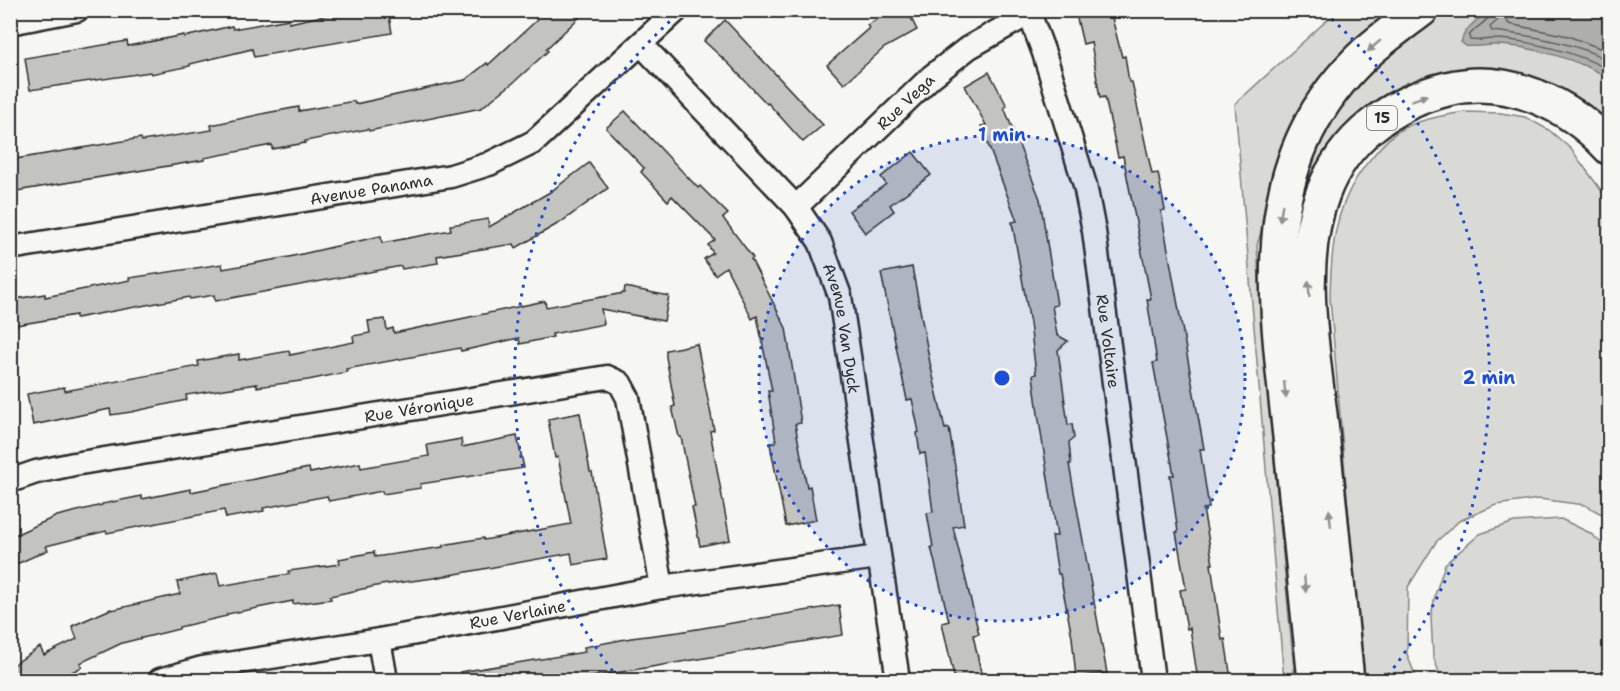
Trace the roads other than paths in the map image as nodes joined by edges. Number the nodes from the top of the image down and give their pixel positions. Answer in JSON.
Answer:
{"nodes":[{"id":1,"x":76,"y":10,"type":"edge"},
{"id":2,"x":677,"y":10,"type":"edge"},
{"id":3,"x":1421,"y":10,"type":"edge"},
{"id":4,"x":1028,"y":12,"type":"edge"},
{"id":5,"x":10,"y":23,"type":"edge"},
{"id":6,"x":640,"y":44,"type":"junction"},
{"id":7,"x":1610,"y":148,"type":"edge"},
{"id":8,"x":796,"y":207,"type":"junction"},
{"id":9,"x":10,"y":248,"type":"edge"},
{"id":10,"x":10,"y":481,"type":"edge"},
{"id":11,"x":878,"y":556,"type":"junction"},
{"id":12,"x":662,"y":587,"type":"junction"},
{"id":13,"x":379,"y":640,"type":"junction"},
{"id":14,"x":160,"y":681,"type":"edge"},
{"id":15,"x":386,"y":681,"type":"edge"},
{"id":16,"x":898,"y":681,"type":"edge"},
{"id":17,"x":1153,"y":681,"type":"edge"},
{"id":18,"x":1315,"y":681,"type":"edge"},
{"id":19,"x":1347,"y":681,"type":"edge"}],
"edges":[{"from":1,"to":5,"type":"street"},
{"from":2,"to":6,"type":"street","name":"Avenue Panama"},
{"from":3,"to":18,"type":"highway","one_way":true},
{"from":4,"to":8,"type":"street","name":"Rue Vega"},
{"from":4,"to":17,"type":"street","name":"Rue Voltaire"},
{"from":6,"to":8,"type":"street","name":"Avenue Van Dyck"},
{"from":6,"to":9,"type":"street","name":"Avenue Panama"},
{"from":19,"to":7,"type":"highway","number":"15","one_way":true},
{"from":8,"to":11,"type":"street","name":"Avenue Van Dyck"},
{"from":10,"to":12,"type":"street","name":"Rue Véronique"},
{"from":11,"to":12,"type":"street","name":"Rue Verlaine"},
{"from":11,"to":16,"type":"street","name":"Avenue Van Dyck"},
{"from":12,"to":13,"type":"street","name":"Rue Verlaine"},
{"from":13,"to":14,"type":"street","name":"Rue Verlaine"},
{"from":13,"to":15,"type":"street"}]}
